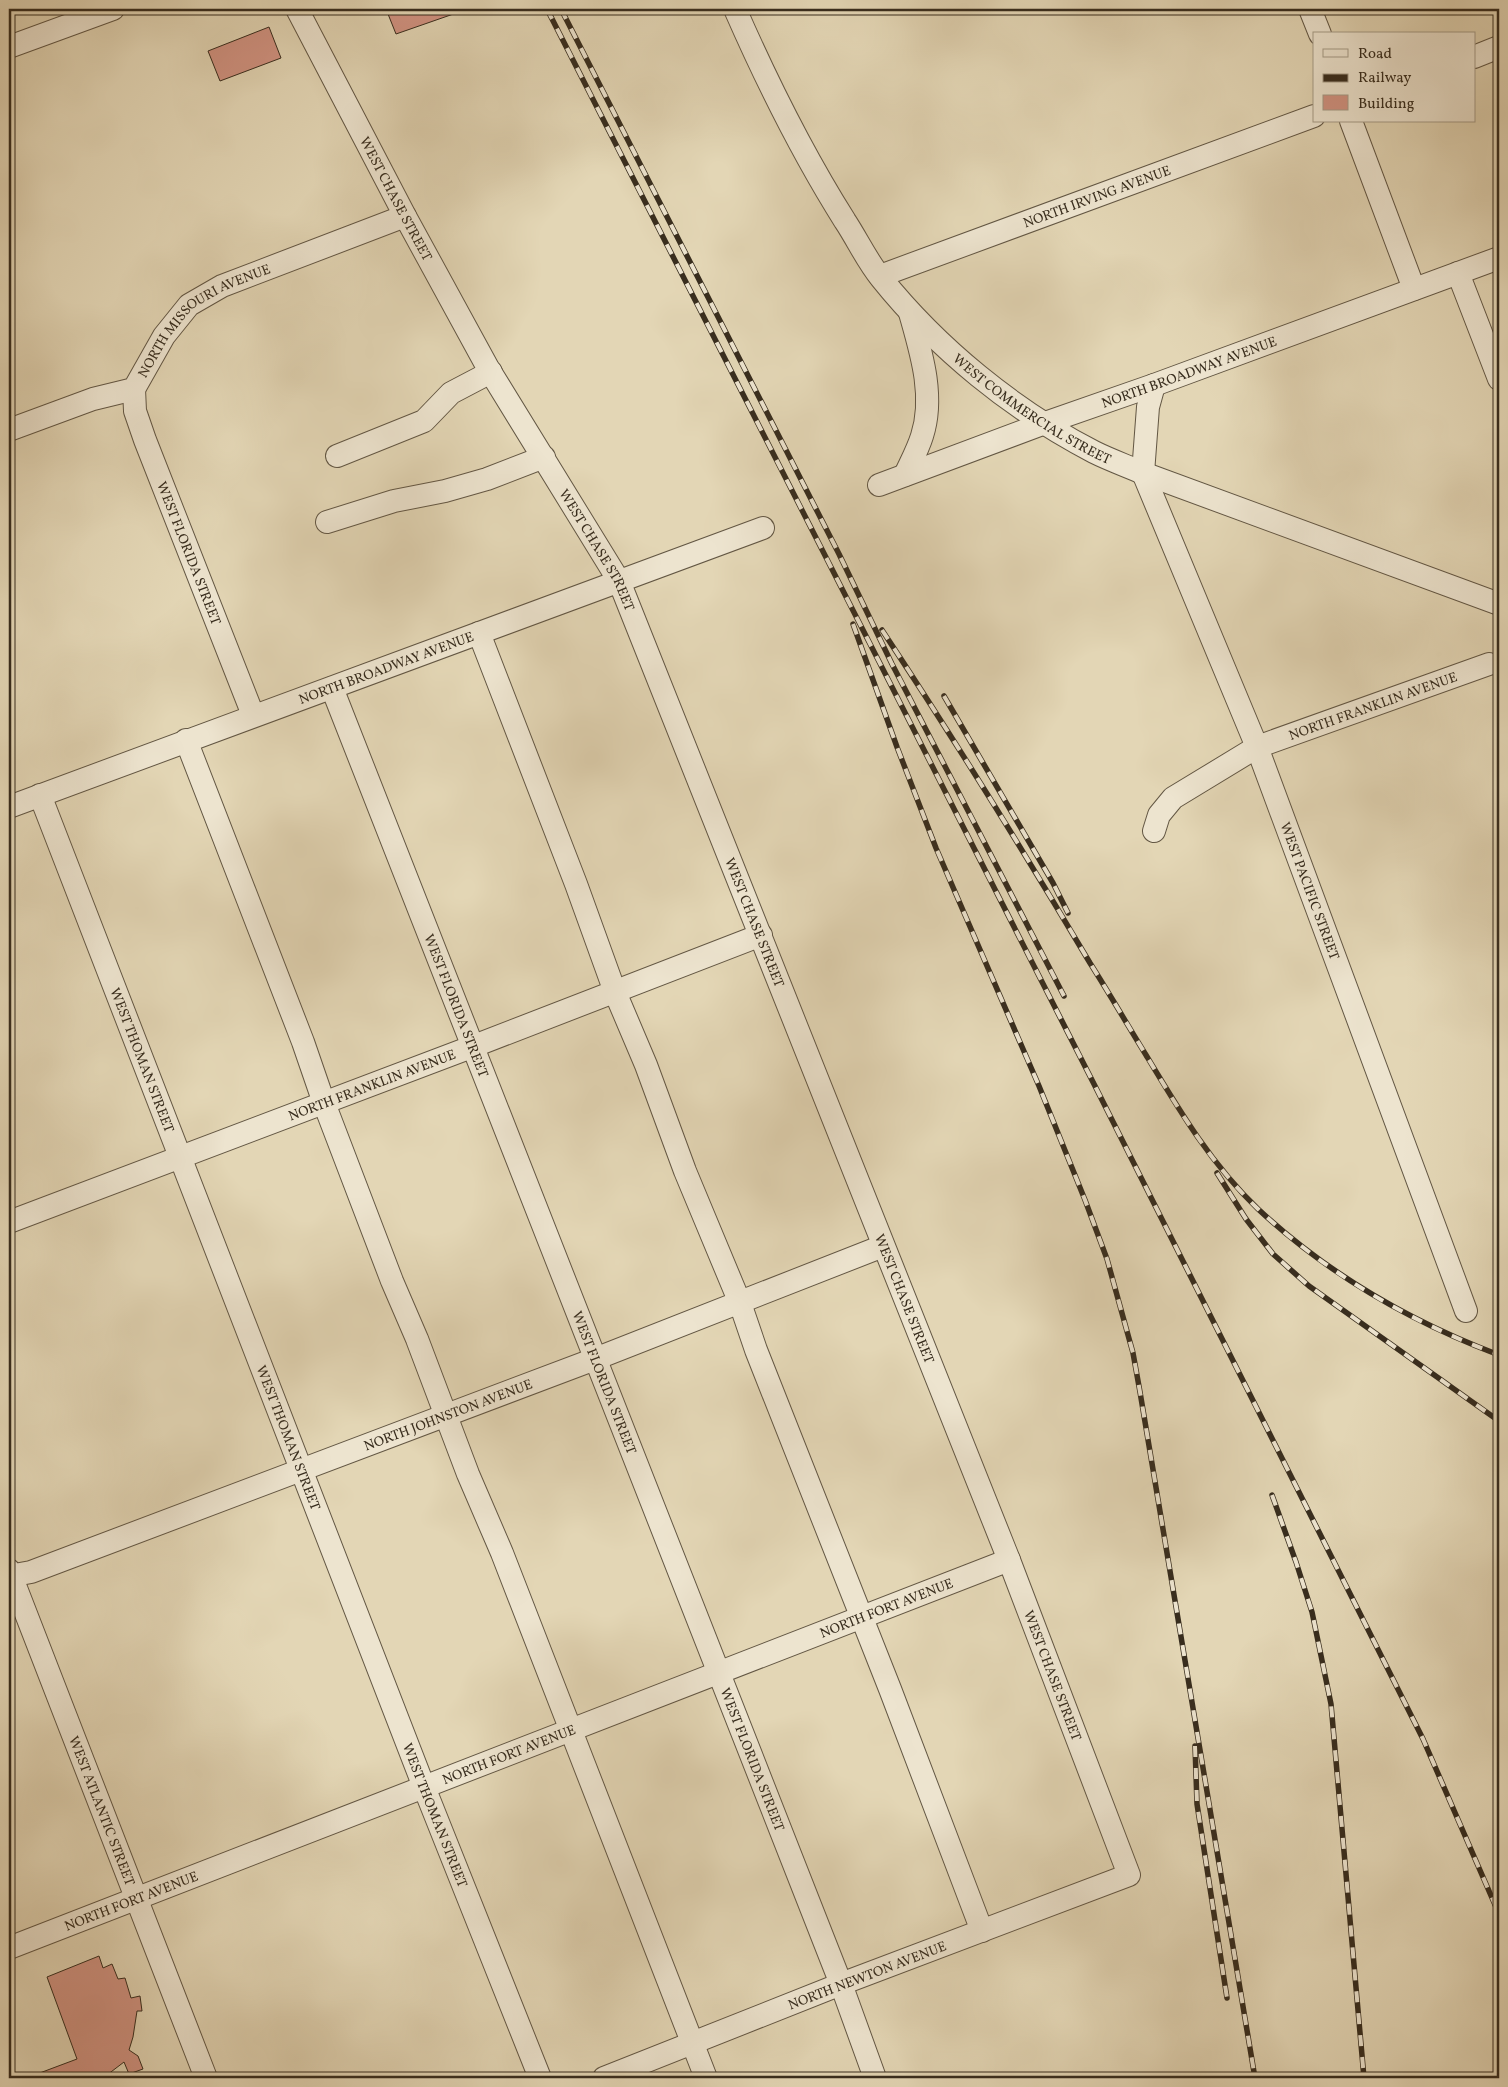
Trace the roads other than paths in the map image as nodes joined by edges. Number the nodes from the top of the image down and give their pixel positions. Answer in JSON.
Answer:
{"nodes":[{"id":1,"x":113,"y":9,"type":"edge"},
{"id":2,"x":297,"y":9,"type":"edge"},
{"id":3,"x":735,"y":9,"type":"edge"},
{"id":4,"x":1310,"y":9,"type":"edge"},
{"id":5,"x":1319,"y":32,"type":"edge"},
{"id":6,"x":9,"y":47,"type":"edge"},
{"id":7,"x":1499,"y":47,"type":"edge"},
{"id":8,"x":1476,"y":56,"type":"edge"},
{"id":9,"x":1313,"y":116,"type":"edge"},
{"id":10,"x":1351,"y":122,"type":"edge"},
{"id":11,"x":405,"y":216,"type":"junction"},
{"id":12,"x":1499,"y":258,"type":"edge"},
{"id":13,"x":1458,"y":273,"type":"junction"},
{"id":14,"x":880,"y":276,"type":"junction"},
{"id":15,"x":1414,"y":290,"type":"junction"},
{"id":16,"x":910,"y":312,"type":"junction"},
{"id":17,"x":491,"y":372,"type":"junction"},
{"id":18,"x":1499,"y":379,"type":"edge"},
{"id":19,"x":1154,"y":385,"type":"junction"},
{"id":20,"x":134,"y":389,"type":"junction"},
{"id":21,"x":1045,"y":423,"type":"junction"},
{"id":22,"x":9,"y":430,"type":"edge"},
{"id":23,"x":337,"y":456,"type":"dead end"},
{"id":24,"x":544,"y":457,"type":"junction"},
{"id":25,"x":1143,"y":473,"type":"junction"},
{"id":26,"x":905,"y":475,"type":"junction"},
{"id":27,"x":879,"y":485,"type":"dead end"},
{"id":28,"x":327,"y":522,"type":"dead end"},
{"id":29,"x":763,"y":528,"type":"dead end"},
{"id":30,"x":619,"y":581,"type":"junction"},
{"id":31,"x":1499,"y":604,"type":"edge"},
{"id":32,"x":479,"y":633,"type":"junction"},
{"id":33,"x":1489,"y":664,"type":"dead end"},
{"id":34,"x":332,"y":688,"type":"junction"},
{"id":35,"x":253,"y":715,"type":"junction"},
{"id":36,"x":186,"y":740,"type":"junction"},
{"id":37,"x":1257,"y":747,"type":"junction"},
{"id":38,"x":40,"y":795,"type":"junction"},
{"id":39,"x":9,"y":807,"type":"edge"},
{"id":40,"x":1154,"y":831,"type":"dead end"},
{"id":41,"x":761,"y":935,"type":"junction"},
{"id":42,"x":615,"y":992,"type":"junction"},
{"id":43,"x":474,"y":1046,"type":"junction"},
{"id":44,"x":324,"y":1103,"type":"junction"},
{"id":45,"x":181,"y":1158,"type":"junction"},
{"id":46,"x":9,"y":1222,"type":"edge"},
{"id":47,"x":883,"y":1246,"type":"junction"},
{"id":48,"x":740,"y":1302,"type":"junction"},
{"id":49,"x":1466,"y":1311,"type":"dead end"},
{"id":50,"x":595,"y":1359,"type":"junction"},
{"id":51,"x":446,"y":1416,"type":"junction"},
{"id":52,"x":303,"y":1470,"type":"junction"},
{"id":53,"x":1009,"y":1560,"type":"junction"},
{"id":54,"x":9,"y":1574,"type":"edge"},
{"id":55,"x":861,"y":1617,"type":"junction"},
{"id":56,"x":718,"y":1673,"type":"junction"},
{"id":57,"x":571,"y":1730,"type":"junction"},
{"id":58,"x":424,"y":1787,"type":"junction"},
{"id":59,"x":1130,"y":1875,"type":"joint"},
{"id":60,"x":136,"y":1900,"type":"junction"},
{"id":61,"x":982,"y":1931,"type":"junction"},
{"id":62,"x":9,"y":1948,"type":"edge"},
{"id":63,"x":841,"y":1984,"type":"junction"},
{"id":64,"x":693,"y":2043,"type":"junction"},
{"id":65,"x":206,"y":2078,"type":"edge"},
{"id":66,"x":540,"y":2078,"type":"edge"},
{"id":67,"x":604,"y":2078,"type":"edge"},
{"id":68,"x":706,"y":2078,"type":"edge"},
{"id":69,"x":875,"y":2078,"type":"edge"}],
"edges":[{"from":1,"to":6,"type":"street"},
{"from":2,"to":11,"type":"street","name":"WEST CHASE STREET"},
{"from":3,"to":14,"type":"street","name":"WEST COMMERCIAL STREET"},
{"from":4,"to":5,"type":"street"},
{"from":7,"to":8,"type":"street"},
{"from":9,"to":14,"type":"street","name":"NORTH IRVING AVENUE"},
{"from":10,"to":15,"type":"street"},
{"from":11,"to":17,"type":"street","name":"WEST CHASE STREET"},
{"from":11,"to":20,"type":"street","name":"NORTH MISSOURI AVENUE"},
{"from":12,"to":13,"type":"street","name":"NORTH BROADWAY AVENUE"},
{"from":13,"to":15,"type":"street","name":"NORTH BROADWAY AVENUE"},
{"from":13,"to":18,"type":"street"},
{"from":14,"to":16,"type":"street","name":"WEST COMMERCIAL STREET"},
{"from":15,"to":19,"type":"street","name":"NORTH BROADWAY AVENUE"},
{"from":16,"to":21,"type":"street","name":"WEST COMMERCIAL STREET"},
{"from":16,"to":26,"type":"street"},
{"from":17,"to":23,"type":"street"},
{"from":17,"to":24,"type":"street","name":"WEST CHASE STREET"},
{"from":19,"to":21,"type":"street","name":"NORTH BROADWAY AVENUE"},
{"from":19,"to":25,"type":"street"},
{"from":20,"to":22,"type":"street","name":"NORTH MISSOURI AVENUE"},
{"from":20,"to":35,"type":"street","name":"WEST FLORIDA STREET"},
{"from":21,"to":25,"type":"street","name":"WEST COMMERCIAL STREET"},
{"from":21,"to":26,"type":"street","name":"NORTH BROADWAY AVENUE"},
{"from":24,"to":28,"type":"street"},
{"from":24,"to":30,"type":"street","name":"WEST CHASE STREET"},
{"from":25,"to":31,"type":"street","name":"WEST COMMERCIAL STREET"},
{"from":25,"to":37,"type":"street","name":"WEST PACIFIC STREET"},
{"from":26,"to":27,"type":"street","name":"NORTH BROADWAY AVENUE"},
{"from":29,"to":30,"type":"street","name":"NORTH BROADWAY AVENUE"},
{"from":30,"to":32,"type":"street","name":"NORTH BROADWAY AVENUE"},
{"from":30,"to":41,"type":"street","name":"WEST CHASE STREET"},
{"from":32,"to":34,"type":"street","name":"NORTH BROADWAY AVENUE"},
{"from":32,"to":42,"type":"street"},
{"from":33,"to":37,"type":"street","name":"NORTH FRANKLIN AVENUE"},
{"from":34,"to":35,"type":"street","name":"NORTH BROADWAY AVENUE"},
{"from":34,"to":43,"type":"street","name":"WEST FLORIDA STREET"},
{"from":35,"to":36,"type":"street","name":"NORTH BROADWAY AVENUE"},
{"from":36,"to":38,"type":"street","name":"NORTH BROADWAY AVENUE"},
{"from":36,"to":44,"type":"street"},
{"from":37,"to":40,"type":"street","name":"NORTH FRANKLIN AVENUE"},
{"from":37,"to":49,"type":"street","name":"WEST PACIFIC STREET"},
{"from":38,"to":39,"type":"street","name":"NORTH BROADWAY AVENUE"},
{"from":38,"to":45,"type":"street","name":"WEST THOMAN STREET"},
{"from":41,"to":42,"type":"street","name":"NORTH FRANKLIN AVENUE"},
{"from":41,"to":47,"type":"street","name":"WEST CHASE STREET"},
{"from":42,"to":43,"type":"street","name":"NORTH FRANKLIN AVENUE"},
{"from":42,"to":48,"type":"street"},
{"from":43,"to":44,"type":"street","name":"NORTH FRANKLIN AVENUE"},
{"from":43,"to":50,"type":"street","name":"WEST FLORIDA STREET"},
{"from":44,"to":45,"type":"street","name":"NORTH FRANKLIN AVENUE"},
{"from":44,"to":51,"type":"street"},
{"from":45,"to":46,"type":"street","name":"NORTH FRANKLIN AVENUE"},
{"from":45,"to":52,"type":"street","name":"WEST THOMAN STREET"},
{"from":47,"to":48,"type":"street","name":"NORTH JOHNSTON AVENUE"},
{"from":47,"to":53,"type":"street","name":"WEST CHASE STREET"},
{"from":48,"to":50,"type":"street","name":"NORTH JOHNSTON AVENUE"},
{"from":48,"to":55,"type":"street"},
{"from":50,"to":51,"type":"street","name":"NORTH JOHNSTON AVENUE"},
{"from":50,"to":56,"type":"street","name":"WEST FLORIDA STREET"},
{"from":51,"to":52,"type":"street","name":"NORTH JOHNSTON AVENUE"},
{"from":51,"to":57,"type":"street"},
{"from":52,"to":54,"type":"street","name":"NORTH JOHNSTON AVENUE"},
{"from":52,"to":58,"type":"street","name":"WEST THOMAN STREET"},
{"from":53,"to":55,"type":"street","name":"NORTH FORT AVENUE"},
{"from":53,"to":59,"type":"street","name":"WEST CHASE STREET"},
{"from":54,"to":60,"type":"street","name":"WEST ATLANTIC STREET"},
{"from":55,"to":56,"type":"street","name":"NORTH FORT AVENUE"},
{"from":55,"to":61,"type":"street"},
{"from":56,"to":57,"type":"street","name":"NORTH FORT AVENUE"},
{"from":56,"to":63,"type":"street","name":"WEST FLORIDA STREET"},
{"from":57,"to":58,"type":"street","name":"NORTH FORT AVENUE"},
{"from":57,"to":64,"type":"street"},
{"from":58,"to":60,"type":"street","name":"NORTH FORT AVENUE"},
{"from":58,"to":66,"type":"street","name":"WEST THOMAN STREET"},
{"from":59,"to":61,"type":"street","name":"NORTH NEWTON AVENUE"},
{"from":60,"to":62,"type":"street","name":"NORTH FORT AVENUE"},
{"from":60,"to":65,"type":"street","name":"WEST ATLANTIC STREET"},
{"from":61,"to":63,"type":"street","name":"NORTH NEWTON AVENUE"},
{"from":63,"to":64,"type":"street","name":"NORTH NEWTON AVENUE"},
{"from":63,"to":69,"type":"street","name":"WEST FLORIDA STREET"},
{"from":64,"to":67,"type":"street","name":"NORTH NEWTON AVENUE"},
{"from":64,"to":68,"type":"street"}]}
